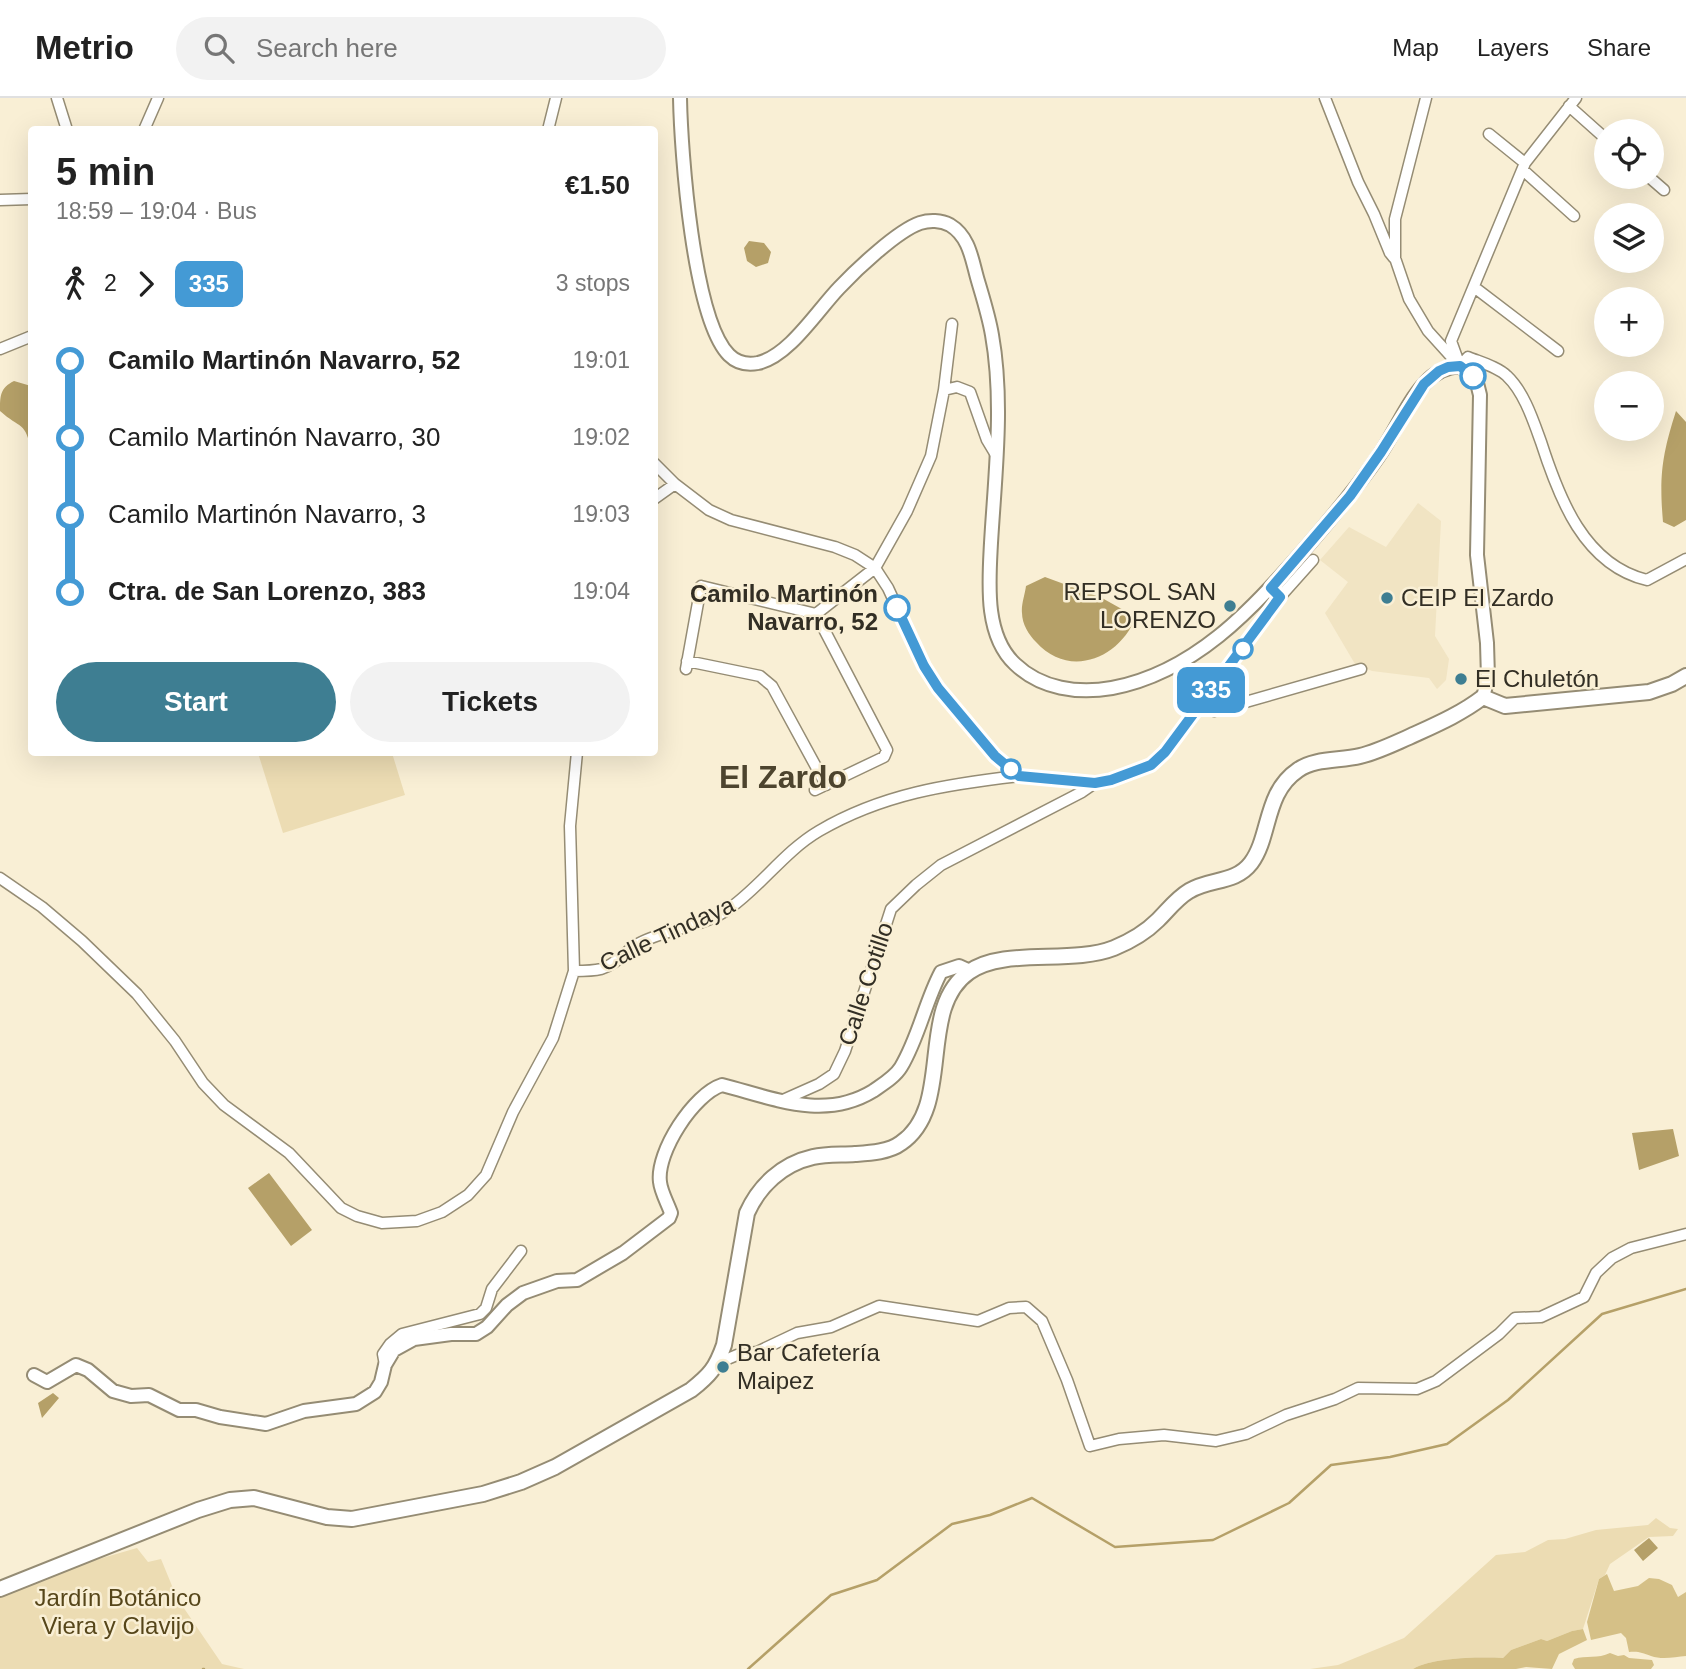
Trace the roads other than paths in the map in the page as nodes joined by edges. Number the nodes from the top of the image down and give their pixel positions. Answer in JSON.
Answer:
{"nodes":[{"id":1,"x":57,"y":98,"type":"edge"},
{"id":2,"x":158,"y":98,"type":"edge"},
{"id":3,"x":556,"y":98,"type":"edge"},
{"id":4,"x":680,"y":98,"type":"edge"},
{"id":5,"x":1325,"y":98,"type":"edge"},
{"id":6,"x":1426,"y":98,"type":"edge"},
{"id":7,"x":1572,"y":102,"type":"edge"},
{"id":8,"x":66,"y":126,"type":"edge"},
{"id":9,"x":146,"y":126,"type":"edge"},
{"id":10,"x":549,"y":126,"type":"edge"},
{"id":11,"x":1594,"y":126,"type":"edge"},
{"id":12,"x":1489,"y":134,"type":"dead end"},
{"id":13,"x":1524,"y":166,"type":"junction"},
{"id":14,"x":28,"y":199,"type":"edge"},
{"id":15,"x":0,"y":200,"type":"edge"},
{"id":16,"x":1574,"y":216,"type":"dead end"},
{"id":17,"x":1395,"y":258,"type":"junction"},
{"id":18,"x":1474,"y":287,"type":"junction"},
{"id":19,"x":952,"y":324,"type":"dead end"},
{"id":20,"x":28,"y":338,"type":"edge"},
{"id":21,"x":0,"y":349,"type":"edge"},
{"id":22,"x":1558,"y":351,"type":"dead end"},
{"id":23,"x":1460,"y":366,"type":"junction"},
{"id":24,"x":944,"y":390,"type":"junction"},
{"id":25,"x":996,"y":455,"type":"junction"},
{"id":26,"x":658,"y":467,"type":"edge"},
{"id":27,"x":675,"y":484,"type":"junction"},
{"id":28,"x":658,"y":496,"type":"edge"},
{"id":29,"x":1686,"y":559,"type":"edge"},
{"id":30,"x":1314,"y":560,"type":"dead end"},
{"id":31,"x":875,"y":568,"type":"junction"},
{"id":32,"x":1276,"y":593,"type":"junction"},
{"id":33,"x":816,"y":614,"type":"junction"},
{"id":34,"x":1362,"y":669,"type":"dead end"},
{"id":35,"x":1686,"y":676,"type":"edge"},
{"id":36,"x":1483,"y":697,"type":"junction"},
{"id":37,"x":1199,"y":705,"type":"junction"},
{"id":38,"x":577,"y":756,"type":"edge"},
{"id":39,"x":1019,"y":776,"type":"junction"},
{"id":40,"x":1095,"y":783,"type":"junction"},
{"id":41,"x":826,"y":785,"type":"junction"},
{"id":42,"x":815,"y":790,"type":"dead end"},
{"id":43,"x":0,"y":878,"type":"edge"},
{"id":44,"x":574,"y":971,"type":"junction"},
{"id":45,"x":970,"y":971,"type":"junction"},
{"id":46,"x":783,"y":1100,"type":"junction"},
{"id":47,"x":1686,"y":1234,"type":"edge"},
{"id":48,"x":521,"y":1251,"type":"dead end"},
{"id":49,"x":718,"y":1363,"type":"junction"},
{"id":50,"x":385,"y":1365,"type":"junction"},
{"id":51,"x":34,"y":1375,"type":"dead end"},
{"id":52,"x":0,"y":1589,"type":"edge"}],
"edges":[{"from":1,"to":8,"type":"street"},
{"from":2,"to":9,"type":"street"},
{"from":3,"to":10,"type":"street"},
{"from":4,"to":25,"type":"street"},
{"from":5,"to":17,"type":"street"},
{"from":6,"to":17,"type":"street"},
{"from":7,"to":11,"type":"street"},
{"from":7,"to":13,"type":"street"},
{"from":12,"to":13,"type":"street"},
{"from":13,"to":16,"type":"street"},
{"from":13,"to":18,"type":"street"},
{"from":14,"to":15,"type":"street"},
{"from":17,"to":23,"type":"street"},
{"from":18,"to":22,"type":"street"},
{"from":18,"to":23,"type":"street"},
{"from":19,"to":24,"type":"street"},
{"from":20,"to":21,"type":"street"},
{"from":23,"to":29,"type":"street"},
{"from":23,"to":32,"type":"street"},
{"from":23,"to":36,"type":"street"},
{"from":24,"to":25,"type":"street"},
{"from":24,"to":31,"type":"street"},
{"from":25,"to":32,"type":"street"},
{"from":26,"to":27,"type":"street"},
{"from":27,"to":28,"type":"street"},
{"from":27,"to":31,"type":"street"},
{"from":30,"to":32,"type":"street"},
{"from":31,"to":33,"type":"street"},
{"from":31,"to":39,"type":"street"},
{"from":32,"to":37,"type":"street"},
{"from":33,"to":41,"type":"street"},
{"from":33,"to":41,"type":"street"},
{"from":34,"to":37,"type":"street"},
{"from":35,"to":36,"type":"main road"},
{"from":36,"to":45,"type":"main road"},
{"from":37,"to":40,"type":"street"},
{"from":38,"to":44,"type":"street"},
{"from":39,"to":40,"type":"street","name":"Calle Tindaya"},
{"from":39,"to":44,"type":"street","name":"Calle Tindaya"},
{"from":40,"to":46,"type":"street","name":"Calle Cotillo"},
{"from":41,"to":42,"type":"street"},
{"from":43,"to":44,"type":"street"},
{"from":45,"to":46,"type":"street"},
{"from":45,"to":49,"type":"main road"},
{"from":46,"to":50,"type":"street"},
{"from":47,"to":49,"type":"street"},
{"from":48,"to":50,"type":"street"},
{"from":49,"to":52,"type":"main road"},
{"from":50,"to":51,"type":"street"}]}
